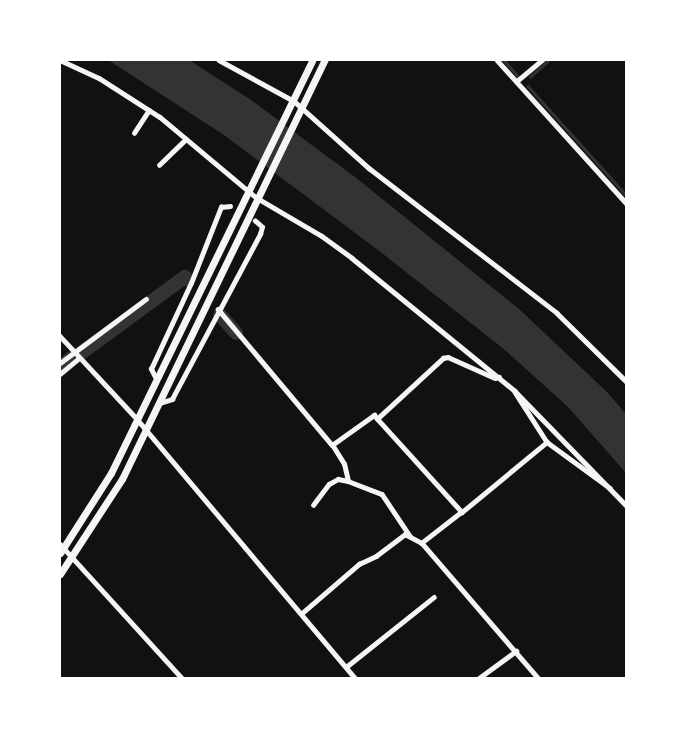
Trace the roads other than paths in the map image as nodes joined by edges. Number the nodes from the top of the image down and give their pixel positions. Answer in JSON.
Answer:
{"nodes":[{"id":1,"x":60,"y":60,"type":"edge"},
{"id":2,"x":219,"y":60,"type":"edge"},
{"id":3,"x":312,"y":60,"type":"edge"},
{"id":4,"x":325,"y":60,"type":"edge"},
{"id":5,"x":497,"y":60,"type":"edge"},
{"id":6,"x":542,"y":60,"type":"edge"},
{"id":7,"x":517,"y":82,"type":"junction"},
{"id":8,"x":294,"y":101,"type":"junction"},
{"id":9,"x":301,"y":108,"type":"junction"},
{"id":10,"x":149,"y":110,"type":"junction"},
{"id":11,"x":134,"y":133,"type":"dead end"},
{"id":12,"x":186,"y":139,"type":"junction"},
{"id":13,"x":159,"y":165,"type":"dead end"},
{"id":14,"x":249,"y":191,"type":"junction"},
{"id":15,"x":257,"y":198,"type":"junction"},
{"id":16,"x":626,"y":203,"type":"edge"},
{"id":17,"x":230,"y":206,"type":"dead end"},
{"id":18,"x":255,"y":221,"type":"dead end"},
{"id":19,"x":146,"y":299,"type":"dead end"},
{"id":20,"x":218,"y":309,"type":"junction"},
{"id":21,"x":60,"y":336,"type":"edge"},
{"id":22,"x":74,"y":352,"type":"junction"},
{"id":23,"x":78,"y":359,"type":"junction"},
{"id":24,"x":60,"y":363,"type":"edge"},
{"id":25,"x":60,"y":374,"type":"edge"},
{"id":26,"x":155,"y":377,"type":"junction"},
{"id":27,"x":499,"y":377,"type":"junction"},
{"id":28,"x":626,"y":381,"type":"edge"},
{"id":29,"x":515,"y":391,"type":"junction"},
{"id":30,"x":158,"y":404,"type":"junction"},
{"id":31,"x":137,"y":419,"type":"junction"},
{"id":32,"x":377,"y":419,"type":"junction"},
{"id":33,"x":146,"y":429,"type":"junction"},
{"id":34,"x":547,"y":442,"type":"junction"},
{"id":35,"x":332,"y":445,"type":"junction"},
{"id":36,"x":348,"y":481,"type":"junction"},
{"id":37,"x":611,"y":488,"type":"junction"},
{"id":38,"x":313,"y":505,"type":"dead end"},
{"id":39,"x":626,"y":505,"type":"edge"},
{"id":40,"x":462,"y":512,"type":"junction"},
{"id":41,"x":410,"y":537,"type":"junction"},
{"id":42,"x":422,"y":543,"type":"junction"},
{"id":43,"x":61,"y":548,"type":"edge"},
{"id":44,"x":73,"y":556,"type":"junction"},
{"id":45,"x":60,"y":574,"type":"edge"},
{"id":46,"x":434,"y":597,"type":"dead end"},
{"id":47,"x":301,"y":614,"type":"junction"},
{"id":48,"x":516,"y":651,"type":"junction"},
{"id":49,"x":346,"y":667,"type":"junction"},
{"id":50,"x":182,"y":678,"type":"edge"},
{"id":51,"x":355,"y":678,"type":"edge"},
{"id":52,"x":479,"y":678,"type":"edge"},
{"id":53,"x":538,"y":678,"type":"edge"}],
"edges":[{"from":1,"to":10,"type":"street"},
{"from":2,"to":8,"type":"street"},
{"from":3,"to":8,"type":"highway"},
{"from":4,"to":9,"type":"highway"},
{"from":5,"to":7,"type":"street"},
{"from":6,"to":7,"type":"street"},
{"from":7,"to":16,"type":"street"},
{"from":8,"to":9,"type":"street"},
{"from":8,"to":14,"type":"highway"},
{"from":9,"to":15,"type":"highway"},
{"from":9,"to":28,"type":"street"},
{"from":10,"to":11,"type":"street"},
{"from":10,"to":12,"type":"street"},
{"from":12,"to":13,"type":"street"},
{"from":12,"to":14,"type":"street"},
{"from":14,"to":15,"type":"street"},
{"from":14,"to":26,"type":"highway"},
{"from":15,"to":27,"type":"street"},
{"from":15,"to":30,"type":"highway"},
{"from":17,"to":26,"type":"street"},
{"from":18,"to":20,"type":"street"},
{"from":19,"to":22,"type":"street"},
{"from":20,"to":30,"type":"street"},
{"from":20,"to":35,"type":"street"},
{"from":21,"to":22,"type":"street"},
{"from":22,"to":23,"type":"street"},
{"from":22,"to":24,"type":"street"},
{"from":23,"to":25,"type":"street"},
{"from":23,"to":31,"type":"street"},
{"from":26,"to":31,"type":"highway"},
{"from":27,"to":29,"type":"street"},
{"from":27,"to":32,"type":"street"},
{"from":29,"to":34,"type":"street"},
{"from":29,"to":37,"type":"street"},
{"from":30,"to":33,"type":"highway"},
{"from":31,"to":33,"type":"street"},
{"from":31,"to":43,"type":"highway"},
{"from":32,"to":35,"type":"street"},
{"from":32,"to":40,"type":"street"},
{"from":33,"to":44,"type":"highway"},
{"from":33,"to":47,"type":"street"},
{"from":34,"to":37,"type":"street"},
{"from":34,"to":40,"type":"street"},
{"from":35,"to":36,"type":"street"},
{"from":36,"to":38,"type":"street"},
{"from":36,"to":41,"type":"street"},
{"from":37,"to":39,"type":"street"},
{"from":40,"to":42,"type":"street"},
{"from":41,"to":42,"type":"street"},
{"from":41,"to":47,"type":"street"},
{"from":42,"to":48,"type":"street"},
{"from":43,"to":44,"type":"street"},
{"from":44,"to":45,"type":"highway"},
{"from":44,"to":50,"type":"street"},
{"from":46,"to":49,"type":"street"},
{"from":47,"to":49,"type":"street"},
{"from":48,"to":52,"type":"street"},
{"from":48,"to":53,"type":"street"},
{"from":49,"to":51,"type":"street"}]}
